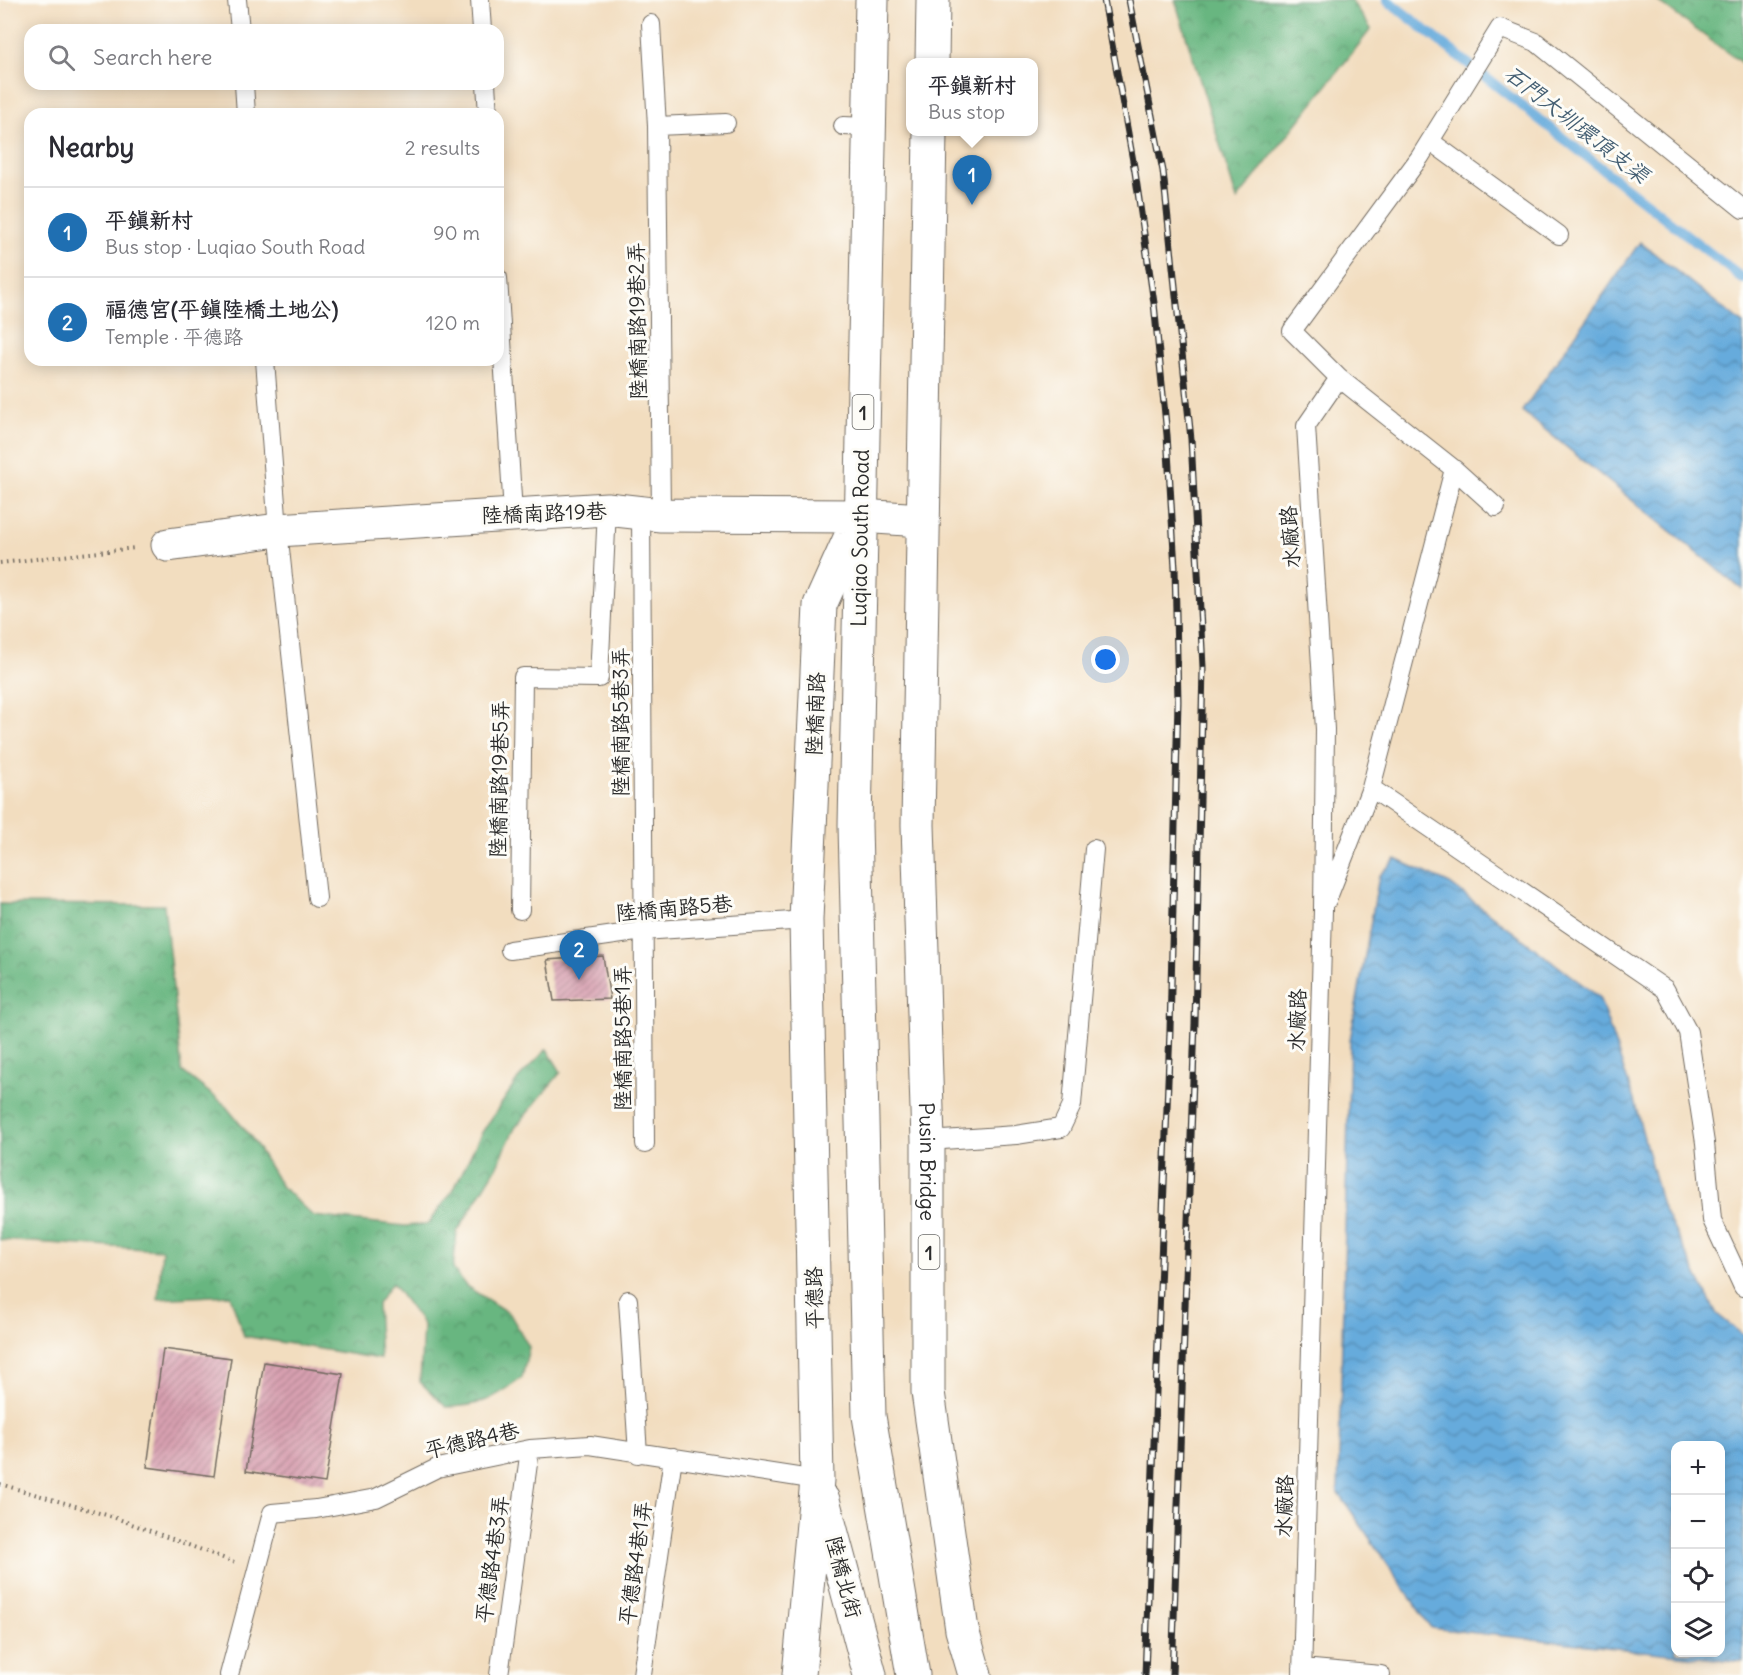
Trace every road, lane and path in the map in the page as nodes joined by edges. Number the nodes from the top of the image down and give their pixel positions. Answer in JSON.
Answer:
{"nodes":[{"id":1,"x":237,"y":0,"type":"edge"},
{"id":2,"x":480,"y":0,"type":"edge"},
{"id":3,"x":872,"y":0,"type":"edge"},
{"id":4,"x":933,"y":0,"type":"edge"},
{"id":5,"x":239,"y":24,"type":"edge"},
{"id":6,"x":482,"y":24,"type":"edge"},
{"id":7,"x":651,"y":24,"type":"dead end"},
{"id":8,"x":932,"y":58,"type":"edge"},
{"id":9,"x":244,"y":90,"type":"edge"},
{"id":10,"x":486,"y":90,"type":"edge"},
{"id":11,"x":246,"y":108,"type":"edge"},
{"id":12,"x":488,"y":108,"type":"edge"},
{"id":13,"x":726,"y":123,"type":"dead end"},
{"id":14,"x":657,"y":126,"type":"junction"},
{"id":15,"x":930,"y":136,"type":"edge"},
{"id":16,"x":1430,"y":141,"type":"junction"},
{"id":17,"x":1743,"y":209,"type":"edge"},
{"id":18,"x":1559,"y":235,"type":"dead end"},
{"id":19,"x":265,"y":366,"type":"edge"},
{"id":20,"x":504,"y":366,"type":"edge"},
{"id":21,"x":1339,"y":378,"type":"junction"},
{"id":22,"x":1454,"y":469,"type":"junction"},
{"id":23,"x":1496,"y":507,"type":"dead end"},
{"id":24,"x":607,"y":509,"type":"junction"},
{"id":25,"x":513,"y":513,"type":"junction"},
{"id":26,"x":651,"y":513,"type":"junction"},
{"id":27,"x":860,"y":516,"type":"junction"},
{"id":28,"x":922,"y":520,"type":"junction"},
{"id":29,"x":278,"y":530,"type":"junction"},
{"id":30,"x":168,"y":545,"type":"joint"},
{"id":31,"x":0,"y":563,"type":"edge"},
{"id":32,"x":1371,"y":788,"type":"junction"},
{"id":33,"x":1094,"y":849,"type":"dead end"},
{"id":34,"x":317,"y":898,"type":"dead end"},
{"id":35,"x":520,"y":910,"type":"dead end"},
{"id":36,"x":1323,"y":910,"type":"junction"},
{"id":37,"x":806,"y":920,"type":"junction"},
{"id":38,"x":643,"y":931,"type":"junction"},
{"id":39,"x":510,"y":950,"type":"dead end"},
{"id":40,"x":928,"y":1141,"type":"junction"},
{"id":41,"x":645,"y":1144,"type":"dead end"},
{"id":42,"x":1743,"y":1287,"type":"edge"},
{"id":43,"x":628,"y":1300,"type":"dead end"},
{"id":44,"x":530,"y":1449,"type":"junction"},
{"id":45,"x":638,"y":1454,"type":"junction"},
{"id":46,"x":673,"y":1457,"type":"junction"},
{"id":47,"x":817,"y":1480,"type":"junction"},
{"id":48,"x":0,"y":1484,"type":"edge"},
{"id":49,"x":257,"y":1570,"type":"junction"},
{"id":50,"x":1302,"y":1672,"type":"edge"},
{"id":51,"x":229,"y":1675,"type":"edge"},
{"id":52,"x":499,"y":1675,"type":"edge"},
{"id":53,"x":642,"y":1675,"type":"edge"},
{"id":54,"x":799,"y":1675,"type":"edge"},
{"id":55,"x":870,"y":1675,"type":"edge"},
{"id":56,"x":913,"y":1675,"type":"edge"},
{"id":57,"x":975,"y":1675,"type":"edge"},
{"id":58,"x":1381,"y":1675,"type":"edge"}],
"edges":[{"from":1,"to":5,"type":"lane"},
{"from":2,"to":6,"type":"lane"},
{"from":3,"to":27,"type":"main road","name":"Luqiao South Road","number":"1"},
{"from":4,"to":8,"type":"main road"},
{"from":7,"to":14,"type":"lane","name":"陸橋南路19巷2弄"},
{"from":9,"to":11,"type":"lane"},
{"from":10,"to":12,"type":"lane"},
{"from":13,"to":14,"type":"lane"},
{"from":14,"to":26,"type":"lane","name":"陸橋南路19巷2弄"},
{"from":15,"to":28,"type":"main road","number":"1"},
{"from":16,"to":17,"type":"lane"},
{"from":16,"to":18,"type":"lane"},
{"from":16,"to":21,"type":"lane"},
{"from":19,"to":29,"type":"lane"},
{"from":20,"to":25,"type":"lane"},
{"from":21,"to":22,"type":"lane"},
{"from":21,"to":36,"type":"lane","name":"水廠路"},
{"from":22,"to":23,"type":"lane"},
{"from":22,"to":32,"type":"lane"},
{"from":24,"to":25,"type":"main road","name":"陸橋南路19巷"},
{"from":24,"to":26,"type":"main road","name":"陸橋南路19巷"},
{"from":24,"to":35,"type":"lane","name":"陸橋南路19巷5弄"},
{"from":25,"to":29,"type":"main road","name":"陸橋南路19巷"},
{"from":26,"to":27,"type":"main road","name":"陸橋南路19巷"},
{"from":26,"to":38,"type":"lane","name":"陸橋南路5巷3弄"},
{"from":27,"to":28,"type":"main road","name":"陸橋南路19巷"},
{"from":27,"to":37,"type":"main road","name":"陸橋南路"},
{"from":27,"to":56,"type":"main road","name":"Luqiao South Road","number":"1"},
{"from":28,"to":40,"type":"main road","name":"Pusin Bridge","number":"1"},
{"from":29,"to":30,"type":"main road","name":"陸橋南路19巷"},
{"from":29,"to":34,"type":"lane"},
{"from":30,"to":31,"type":"path"},
{"from":32,"to":36,"type":"lane"},
{"from":32,"to":42,"type":"lane"},
{"from":33,"to":40,"type":"lane"},
{"from":36,"to":50,"type":"lane","name":"水廠路"},
{"from":37,"to":38,"type":"lane","name":"陸橋南路5巷"},
{"from":37,"to":47,"type":"main road","name":"平德路"},
{"from":38,"to":39,"type":"lane","name":"陸橋南路5巷"},
{"from":38,"to":41,"type":"lane","name":"陸橋南路5巷1弄"},
{"from":40,"to":57,"type":"main road","name":"Pusin Bridge","number":"1"},
{"from":43,"to":45,"type":"lane"},
{"from":44,"to":45,"type":"lane","name":"平德路4巷"},
{"from":44,"to":49,"type":"lane","name":"平德路4巷"},
{"from":44,"to":52,"type":"lane","name":"平德路4巷3弄"},
{"from":45,"to":46,"type":"lane","name":"平德路4巷"},
{"from":46,"to":47,"type":"lane","name":"平德路4巷"},
{"from":46,"to":53,"type":"lane","name":"平德路4巷1弄"},
{"from":47,"to":54,"type":"main road","name":"平德路"},
{"from":47,"to":55,"type":"main road","name":"陸橋北街"},
{"from":48,"to":49,"type":"path"},
{"from":49,"to":51,"type":"lane","name":"平德路4巷"},
{"from":50,"to":58,"type":"lane"}]}
